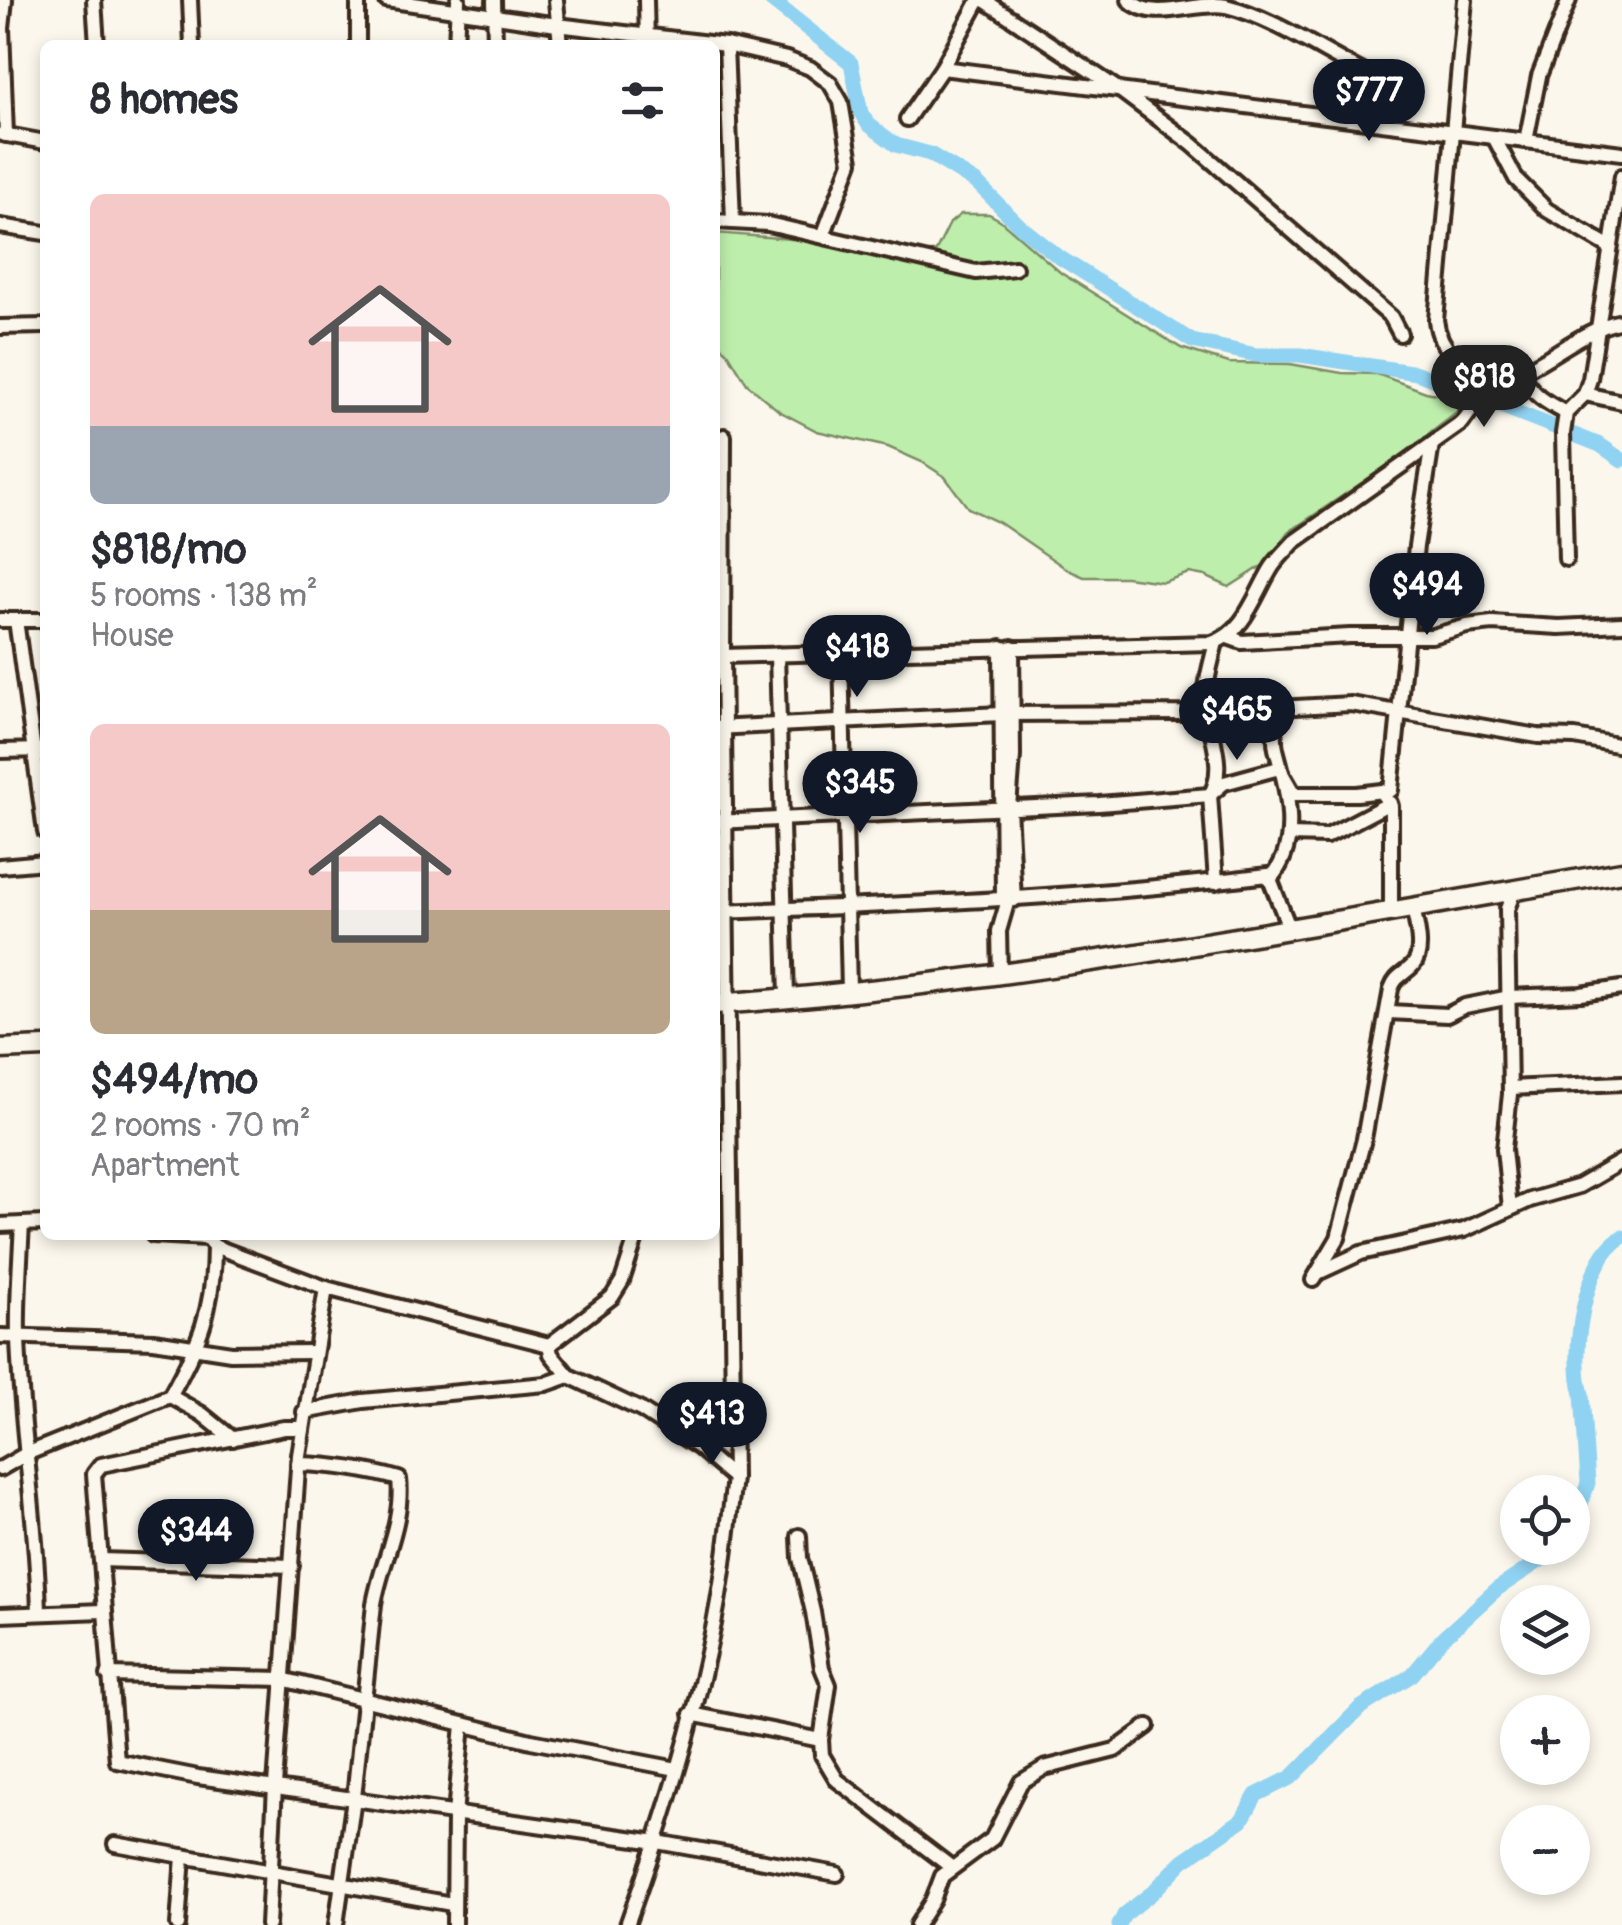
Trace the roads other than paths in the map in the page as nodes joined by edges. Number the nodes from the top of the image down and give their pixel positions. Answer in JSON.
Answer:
{"nodes":[{"id":1,"x":4,"y":0,"type":"edge"},
{"id":2,"x":98,"y":0,"type":"edge"},
{"id":3,"x":190,"y":0,"type":"edge"},
{"id":4,"x":358,"y":0,"type":"edge"},
{"id":5,"x":386,"y":0,"type":"edge"},
{"id":6,"x":494,"y":0,"type":"edge"},
{"id":7,"x":556,"y":0,"type":"edge"},
{"id":8,"x":646,"y":0,"type":"edge"},
{"id":9,"x":982,"y":0,"type":"edge"},
{"id":10,"x":1129,"y":0,"type":"edge"},
{"id":11,"x":1465,"y":0,"type":"edge"},
{"id":12,"x":1569,"y":0,"type":"edge"},
{"id":13,"x":458,"y":5,"type":"edge"},
{"id":14,"x":494,"y":15,"type":"junction"},
{"id":15,"x":558,"y":25,"type":"junction"},
{"id":16,"x":100,"y":40,"type":"edge"},
{"id":17,"x":192,"y":40,"type":"edge"},
{"id":18,"x":358,"y":40,"type":"edge"},
{"id":19,"x":456,"y":40,"type":"edge"},
{"id":20,"x":495,"y":40,"type":"edge"},
{"id":21,"x":560,"y":40,"type":"edge"},
{"id":22,"x":647,"y":40,"type":"edge"},
{"id":23,"x":720,"y":45,"type":"edge"},
{"id":24,"x":726,"y":45,"type":"junction"},
{"id":25,"x":942,"y":68,"type":"junction"},
{"id":26,"x":1365,"y":74,"type":"dead end"},
{"id":27,"x":1121,"y":92,"type":"junction"},
{"id":28,"x":907,"y":118,"type":"dead end"},
{"id":29,"x":1453,"y":132,"type":"junction"},
{"id":30,"x":3,"y":134,"type":"edge"},
{"id":31,"x":1494,"y":137,"type":"junction"},
{"id":32,"x":40,"y":141,"type":"edge"},
{"id":33,"x":1526,"y":141,"type":"junction"},
{"id":34,"x":1622,"y":154,"type":"edge"},
{"id":35,"x":1622,"y":176,"type":"edge"},
{"id":36,"x":720,"y":221,"type":"edge"},
{"id":37,"x":732,"y":222,"type":"junction"},
{"id":38,"x":0,"y":226,"type":"edge"},
{"id":39,"x":40,"y":232,"type":"edge"},
{"id":40,"x":823,"y":236,"type":"junction"},
{"id":41,"x":1615,"y":242,"type":"edge"},
{"id":42,"x":1015,"y":268,"type":"dead end"},
{"id":43,"x":1622,"y":322,"type":"edge"},
{"id":44,"x":40,"y":326,"type":"edge"},
{"id":45,"x":0,"y":327,"type":"edge"},
{"id":46,"x":1597,"y":331,"type":"junction"},
{"id":47,"x":1400,"y":334,"type":"dead end"},
{"id":48,"x":1522,"y":374,"type":"junction"},
{"id":49,"x":1487,"y":378,"type":"junction"},
{"id":50,"x":1585,"y":394,"type":"junction"},
{"id":51,"x":1622,"y":402,"type":"edge"},
{"id":52,"x":1566,"y":413,"type":"junction"},
{"id":53,"x":724,"y":436,"type":"dead end"},
{"id":54,"x":1432,"y":444,"type":"junction"},
{"id":55,"x":1566,"y":559,"type":"dead end"},
{"id":56,"x":0,"y":620,"type":"edge"},
{"id":57,"x":16,"y":620,"type":"junction"},
{"id":58,"x":40,"y":620,"type":"edge"},
{"id":59,"x":1622,"y":624,"type":"edge"},
{"id":60,"x":1406,"y":636,"type":"junction"},
{"id":61,"x":1222,"y":640,"type":"junction"},
{"id":62,"x":1007,"y":647,"type":"junction"},
{"id":63,"x":842,"y":653,"type":"junction"},
{"id":64,"x":776,"y":654,"type":"junction"},
{"id":65,"x":724,"y":656,"type":"junction"},
{"id":66,"x":1277,"y":708,"type":"junction"},
{"id":67,"x":1208,"y":712,"type":"junction"},
{"id":68,"x":1398,"y":713,"type":"junction"},
{"id":69,"x":1007,"y":714,"type":"junction"},
{"id":70,"x":843,"y":722,"type":"junction"},
{"id":71,"x":780,"y":725,"type":"junction"},
{"id":72,"x":720,"y":728,"type":"edge"},
{"id":73,"x":1622,"y":746,"type":"edge"},
{"id":74,"x":0,"y":750,"type":"edge"},
{"id":75,"x":40,"y":750,"type":"edge"},
{"id":76,"x":1279,"y":768,"type":"junction"},
{"id":77,"x":1210,"y":795,"type":"junction"},
{"id":78,"x":1385,"y":798,"type":"junction"},
{"id":79,"x":1006,"y":807,"type":"junction"},
{"id":80,"x":845,"y":816,"type":"junction"},
{"id":81,"x":783,"y":819,"type":"junction"},
{"id":82,"x":720,"y":822,"type":"edge"},
{"id":83,"x":1289,"y":835,"type":"junction"},
{"id":84,"x":40,"y":862,"type":"edge"},
{"id":85,"x":0,"y":866,"type":"edge"},
{"id":86,"x":1622,"y":872,"type":"edge"},
{"id":87,"x":1270,"y":879,"type":"junction"},
{"id":88,"x":1216,"y":882,"type":"junction"},
{"id":89,"x":1514,"y":890,"type":"junction"},
{"id":90,"x":1008,"y":900,"type":"junction"},
{"id":91,"x":847,"y":907,"type":"junction"},
{"id":92,"x":1413,"y":907,"type":"junction"},
{"id":93,"x":785,"y":909,"type":"junction"},
{"id":94,"x":1391,"y":911,"type":"junction"},
{"id":95,"x":721,"y":912,"type":"edge"},
{"id":96,"x":1290,"y":930,"type":"junction"},
{"id":97,"x":1000,"y":975,"type":"junction"},
{"id":98,"x":1622,"y":988,"type":"edge"},
{"id":99,"x":849,"y":990,"type":"junction"},
{"id":100,"x":787,"y":997,"type":"junction"},
{"id":101,"x":1510,"y":997,"type":"junction"},
{"id":102,"x":722,"y":1004,"type":"edge"},
{"id":103,"x":1389,"y":1012,"type":"junction"},
{"id":104,"x":40,"y":1047,"type":"edge"},
{"id":105,"x":0,"y":1050,"type":"edge"},
{"id":106,"x":1622,"y":1083,"type":"edge"},
{"id":107,"x":1510,"y":1088,"type":"junction"},
{"id":108,"x":1622,"y":1160,"type":"edge"},
{"id":109,"x":730,"y":1195,"type":"junction"},
{"id":110,"x":720,"y":1196,"type":"edge"},
{"id":111,"x":1510,"y":1208,"type":"junction"},
{"id":112,"x":40,"y":1223,"type":"edge"},
{"id":113,"x":0,"y":1224,"type":"edge"},
{"id":114,"x":22,"y":1224,"type":"junction"},
{"id":115,"x":209,"y":1240,"type":"edge"},
{"id":116,"x":635,"y":1240,"type":"edge"},
{"id":117,"x":326,"y":1288,"type":"junction"},
{"id":118,"x":0,"y":1336,"type":"edge"},
{"id":119,"x":18,"y":1337,"type":"junction"},
{"id":120,"x":549,"y":1345,"type":"junction"},
{"id":121,"x":195,"y":1346,"type":"junction"},
{"id":122,"x":314,"y":1352,"type":"junction"},
{"id":123,"x":570,"y":1376,"type":"junction"},
{"id":124,"x":170,"y":1396,"type":"junction"},
{"id":125,"x":304,"y":1412,"type":"junction"},
{"id":126,"x":302,"y":1428,"type":"junction"},
{"id":127,"x":233,"y":1439,"type":"junction"},
{"id":128,"x":26,"y":1454,"type":"junction"},
{"id":129,"x":298,"y":1464,"type":"junction"},
{"id":130,"x":0,"y":1469,"type":"edge"},
{"id":131,"x":734,"y":1478,"type":"junction"},
{"id":132,"x":798,"y":1536,"type":"dead end"},
{"id":133,"x":100,"y":1560,"type":"junction"},
{"id":134,"x":292,"y":1566,"type":"junction"},
{"id":135,"x":103,"y":1611,"type":"junction"},
{"id":136,"x":39,"y":1613,"type":"junction"},
{"id":137,"x":0,"y":1615,"type":"edge"},
{"id":138,"x":108,"y":1674,"type":"junction"},
{"id":139,"x":282,"y":1679,"type":"junction"},
{"id":140,"x":363,"y":1698,"type":"junction"},
{"id":141,"x":691,"y":1714,"type":"junction"},
{"id":142,"x":463,"y":1724,"type":"junction"},
{"id":143,"x":1148,"y":1726,"type":"dead end"},
{"id":144,"x":821,"y":1740,"type":"junction"},
{"id":145,"x":677,"y":1769,"type":"junction"},
{"id":146,"x":275,"y":1786,"type":"junction"},
{"id":147,"x":354,"y":1799,"type":"junction"},
{"id":148,"x":455,"y":1814,"type":"junction"},
{"id":149,"x":657,"y":1842,"type":"junction"},
{"id":150,"x":115,"y":1844,"type":"dead end"},
{"id":151,"x":183,"y":1856,"type":"junction"},
{"id":152,"x":951,"y":1867,"type":"junction"},
{"id":153,"x":270,"y":1871,"type":"junction"},
{"id":154,"x":837,"y":1874,"type":"dead end"},
{"id":155,"x":342,"y":1883,"type":"junction"},
{"id":156,"x":452,"y":1904,"type":"junction"},
{"id":157,"x":179,"y":1925,"type":"edge"},
{"id":158,"x":268,"y":1925,"type":"edge"},
{"id":159,"x":336,"y":1925,"type":"edge"},
{"id":160,"x":454,"y":1925,"type":"edge"},
{"id":161,"x":627,"y":1925,"type":"edge"},
{"id":162,"x":917,"y":1925,"type":"edge"}],
"edges":[{"from":1,"to":30,"type":"street"},
{"from":2,"to":16,"type":"street"},
{"from":3,"to":17,"type":"street"},
{"from":4,"to":18,"type":"street"},
{"from":5,"to":13,"type":"street"},
{"from":6,"to":14,"type":"street"},
{"from":7,"to":15,"type":"street"},
{"from":8,"to":22,"type":"street"},
{"from":9,"to":25,"type":"street"},
{"from":9,"to":27,"type":"street"},
{"from":10,"to":26,"type":"street"},
{"from":11,"to":29,"type":"street"},
{"from":12,"to":33,"type":"street"},
{"from":13,"to":14,"type":"street"},
{"from":13,"to":19,"type":"street"},
{"from":14,"to":15,"type":"street"},
{"from":14,"to":20,"type":"street"},
{"from":15,"to":21,"type":"street"},
{"from":15,"to":22,"type":"street"},
{"from":23,"to":24,"type":"street"},
{"from":24,"to":37,"type":"street"},
{"from":24,"to":40,"type":"street"},
{"from":25,"to":27,"type":"street"},
{"from":25,"to":28,"type":"street"},
{"from":27,"to":29,"type":"street"},
{"from":27,"to":47,"type":"street"},
{"from":29,"to":31,"type":"street"},
{"from":29,"to":49,"type":"street"},
{"from":30,"to":32,"type":"street"},
{"from":31,"to":33,"type":"street"},
{"from":31,"to":41,"type":"street"},
{"from":33,"to":34,"type":"street"},
{"from":35,"to":41,"type":"street"},
{"from":36,"to":37,"type":"street"},
{"from":37,"to":40,"type":"street"},
{"from":38,"to":39,"type":"street"},
{"from":40,"to":42,"type":"street"},
{"from":41,"to":46,"type":"street"},
{"from":43,"to":46,"type":"street"},
{"from":44,"to":45,"type":"street"},
{"from":46,"to":48,"type":"street"},
{"from":46,"to":50,"type":"street"},
{"from":48,"to":49,"type":"street"},
{"from":48,"to":52,"type":"street"},
{"from":49,"to":54,"type":"street"},
{"from":50,"to":51,"type":"street"},
{"from":50,"to":52,"type":"street"},
{"from":52,"to":55,"type":"street"},
{"from":53,"to":65,"type":"street"},
{"from":54,"to":60,"type":"street"},
{"from":54,"to":61,"type":"street"},
{"from":56,"to":57,"type":"street"},
{"from":57,"to":58,"type":"street"},
{"from":57,"to":75,"type":"street"},
{"from":59,"to":60,"type":"street"},
{"from":60,"to":61,"type":"street"},
{"from":60,"to":68,"type":"street"},
{"from":61,"to":62,"type":"street"},
{"from":61,"to":67,"type":"street"},
{"from":62,"to":63,"type":"street"},
{"from":62,"to":69,"type":"street"},
{"from":63,"to":64,"type":"street"},
{"from":63,"to":70,"type":"street"},
{"from":64,"to":65,"type":"street"},
{"from":64,"to":71,"type":"street"},
{"from":65,"to":72,"type":"street"},
{"from":66,"to":67,"type":"street"},
{"from":66,"to":68,"type":"street"},
{"from":66,"to":76,"type":"street"},
{"from":67,"to":69,"type":"street"},
{"from":67,"to":77,"type":"street"},
{"from":68,"to":73,"type":"street"},
{"from":68,"to":78,"type":"street"},
{"from":69,"to":70,"type":"street"},
{"from":69,"to":79,"type":"street"},
{"from":70,"to":71,"type":"street"},
{"from":70,"to":80,"type":"street"},
{"from":71,"to":72,"type":"street"},
{"from":71,"to":81,"type":"street"},
{"from":72,"to":82,"type":"street"},
{"from":74,"to":75,"type":"street"},
{"from":76,"to":77,"type":"street"},
{"from":76,"to":78,"type":"street"},
{"from":76,"to":83,"type":"street"},
{"from":77,"to":79,"type":"street"},
{"from":77,"to":88,"type":"street"},
{"from":78,"to":83,"type":"street"},
{"from":78,"to":94,"type":"street"},
{"from":79,"to":80,"type":"street"},
{"from":79,"to":90,"type":"street"},
{"from":80,"to":81,"type":"street"},
{"from":80,"to":91,"type":"street"},
{"from":81,"to":82,"type":"street"},
{"from":81,"to":93,"type":"street"},
{"from":82,"to":95,"type":"street"},
{"from":83,"to":87,"type":"street"},
{"from":84,"to":85,"type":"street"},
{"from":86,"to":89,"type":"highway"},
{"from":87,"to":88,"type":"street"},
{"from":87,"to":96,"type":"street"},
{"from":88,"to":90,"type":"street"},
{"from":89,"to":92,"type":"highway"},
{"from":89,"to":101,"type":"street"},
{"from":90,"to":91,"type":"street"},
{"from":90,"to":97,"type":"street"},
{"from":91,"to":93,"type":"street"},
{"from":91,"to":99,"type":"street"},
{"from":92,"to":94,"type":"highway"},
{"from":92,"to":103,"type":"street"},
{"from":93,"to":95,"type":"street"},
{"from":93,"to":100,"type":"street"},
{"from":94,"to":96,"type":"highway"},
{"from":95,"to":102,"type":"street"},
{"from":96,"to":97,"type":"highway"},
{"from":97,"to":99,"type":"highway"},
{"from":98,"to":101,"type":"street"},
{"from":99,"to":100,"type":"highway"},
{"from":100,"to":102,"type":"highway"},
{"from":101,"to":103,"type":"street"},
{"from":101,"to":107,"type":"street"},
{"from":102,"to":109,"type":"street"},
{"from":103,"to":111,"type":"street"},
{"from":104,"to":105,"type":"highway"},
{"from":106,"to":107,"type":"street"},
{"from":107,"to":111,"type":"street"},
{"from":108,"to":111,"type":"street"},
{"from":109,"to":110,"type":"street"},
{"from":109,"to":131,"type":"street"},
{"from":112,"to":114,"type":"street"},
{"from":113,"to":114,"type":"street"},
{"from":114,"to":119,"type":"street"},
{"from":115,"to":117,"type":"street"},
{"from":115,"to":121,"type":"street"},
{"from":116,"to":120,"type":"street"},
{"from":117,"to":120,"type":"street"},
{"from":117,"to":122,"type":"street"},
{"from":118,"to":119,"type":"street"},
{"from":119,"to":121,"type":"street"},
{"from":119,"to":128,"type":"street"},
{"from":120,"to":123,"type":"street"},
{"from":121,"to":122,"type":"street"},
{"from":121,"to":124,"type":"street"},
{"from":122,"to":125,"type":"street"},
{"from":123,"to":125,"type":"street"},
{"from":123,"to":131,"type":"street"},
{"from":124,"to":127,"type":"street"},
{"from":124,"to":128,"type":"street"},
{"from":125,"to":126,"type":"street"},
{"from":126,"to":127,"type":"street"},
{"from":126,"to":129,"type":"street"},
{"from":127,"to":133,"type":"street"},
{"from":128,"to":130,"type":"street"},
{"from":128,"to":136,"type":"street"},
{"from":129,"to":134,"type":"street"},
{"from":129,"to":140,"type":"street"},
{"from":131,"to":141,"type":"street"},
{"from":132,"to":144,"type":"street"},
{"from":133,"to":134,"type":"street"},
{"from":133,"to":135,"type":"street"},
{"from":134,"to":139,"type":"street"},
{"from":135,"to":136,"type":"street"},
{"from":135,"to":138,"type":"street"},
{"from":136,"to":137,"type":"street"},
{"from":138,"to":139,"type":"street"},
{"from":138,"to":146,"type":"street"},
{"from":139,"to":140,"type":"street"},
{"from":139,"to":146,"type":"street"},
{"from":140,"to":142,"type":"street"},
{"from":140,"to":147,"type":"street"},
{"from":141,"to":144,"type":"street"},
{"from":141,"to":145,"type":"street"},
{"from":142,"to":145,"type":"street"},
{"from":142,"to":148,"type":"street"},
{"from":143,"to":152,"type":"street"},
{"from":144,"to":152,"type":"street"},
{"from":145,"to":149,"type":"street"},
{"from":146,"to":147,"type":"street"},
{"from":146,"to":153,"type":"street"},
{"from":147,"to":148,"type":"street"},
{"from":147,"to":155,"type":"street"},
{"from":148,"to":149,"type":"street"},
{"from":148,"to":156,"type":"street"},
{"from":149,"to":154,"type":"street"},
{"from":149,"to":161,"type":"street"},
{"from":150,"to":151,"type":"street"},
{"from":151,"to":153,"type":"street"},
{"from":151,"to":157,"type":"street"},
{"from":152,"to":162,"type":"street"},
{"from":153,"to":155,"type":"street"},
{"from":153,"to":158,"type":"street"},
{"from":155,"to":156,"type":"street"},
{"from":155,"to":159,"type":"street"},
{"from":156,"to":160,"type":"street"}]}
